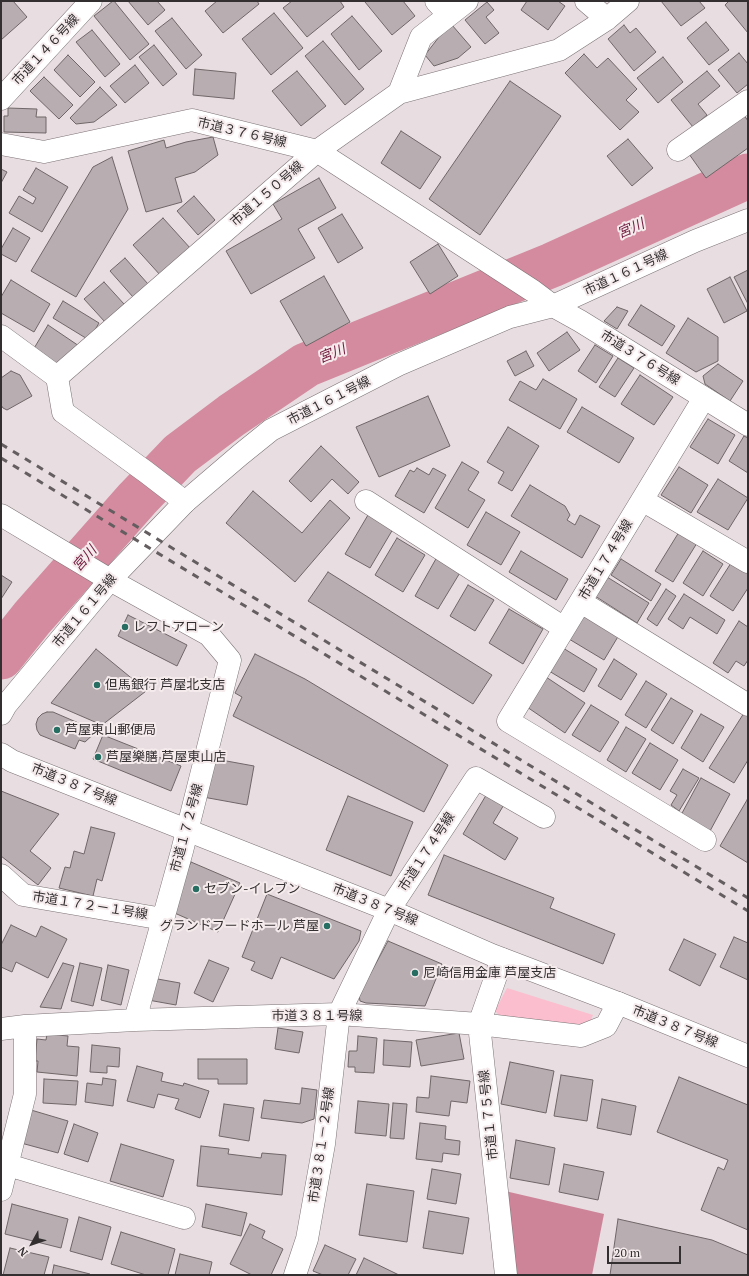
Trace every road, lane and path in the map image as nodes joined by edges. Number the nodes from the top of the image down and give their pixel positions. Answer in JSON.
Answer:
{"nodes":[{"id":1,"x":91,"y":1,"type":"edge"},
{"id":2,"x":467,"y":1,"type":"edge"},
{"id":3,"x":586,"y":1,"type":"edge"},
{"id":4,"x":628,"y":1,"type":"edge"},
{"id":5,"x":443,"y":8,"type":"edge"},
{"id":6,"x":607,"y":19,"type":"junction"},
{"id":7,"x":399,"y":93,"type":"junction"},
{"id":8,"x":1,"y":98,"type":"edge"},
{"id":9,"x":748,"y":101,"type":"edge"},
{"id":10,"x":1,"y":144,"type":"edge"},
{"id":11,"x":678,"y":150,"type":"dead end"},
{"id":12,"x":317,"y":151,"type":"junction"},
{"id":13,"x":748,"y":220,"type":"edge"},
{"id":14,"x":553,"y":306,"type":"junction"},
{"id":15,"x":1,"y":336,"type":"edge"},
{"id":16,"x":57,"y":377,"type":"junction"},
{"id":17,"x":704,"y":398,"type":"junction"},
{"id":18,"x":748,"y":425,"type":"edge"},
{"id":19,"x":178,"y":497,"type":"junction"},
{"id":20,"x":366,"y":500,"type":"dead end"},
{"id":21,"x":642,"y":500,"type":"junction"},
{"id":22,"x":1,"y":515,"type":"edge"},
{"id":23,"x":748,"y":562,"type":"edge"},
{"id":24,"x":110,"y":580,"type":"junction"},
{"id":25,"x":581,"y":602,"type":"junction"},
{"id":26,"x":564,"y":628,"type":"junction"},
{"id":27,"x":748,"y":705,"type":"edge"},
{"id":28,"x":1,"y":714,"type":"edge"},
{"id":29,"x":1,"y":754,"type":"edge"},
{"id":30,"x":544,"y":817,"type":"dead end"},
{"id":31,"x":187,"y":830,"type":"junction"},
{"id":32,"x":705,"y":840,"type":"dead end"},
{"id":33,"x":1,"y":875,"type":"edge"},
{"id":34,"x":389,"y":910,"type":"junction"},
{"id":35,"x":163,"y":918,"type":"junction"},
{"id":36,"x":502,"y":959,"type":"junction"},
{"id":37,"x":618,"y":1003,"type":"junction"},
{"id":38,"x":339,"y":1014,"type":"junction"},
{"id":39,"x":135,"y":1020,"type":"junction"},
{"id":40,"x":479,"y":1024,"type":"junction"},
{"id":41,"x":25,"y":1026,"type":"junction"},
{"id":42,"x":1,"y":1029,"type":"edge"},
{"id":43,"x":748,"y":1056,"type":"edge"},
{"id":44,"x":8,"y":1165,"type":"junction"},
{"id":45,"x":1,"y":1190,"type":"edge"},
{"id":46,"x":184,"y":1218,"type":"dead end"},
{"id":47,"x":295,"y":1275,"type":"edge"},
{"id":48,"x":506,"y":1275,"type":"edge"}],
"edges":[{"from":1,"to":8,"type":"street","name":"市道１４６号線"},
{"from":2,"to":5,"type":"street"},
{"from":3,"to":6,"type":"street"},
{"from":4,"to":6,"type":"street","name":"市道１５０号線"},
{"from":5,"to":7,"type":"street"},
{"from":6,"to":7,"type":"street","name":"市道１５０号線"},
{"from":7,"to":12,"type":"street","name":"市道１５０号線"},
{"from":9,"to":11,"type":"street"},
{"from":10,"to":12,"type":"street","name":"市道３７６号線"},
{"from":12,"to":14,"type":"street","name":"市道３７６号線"},
{"from":12,"to":16,"type":"street","name":"市道１５０号線"},
{"from":13,"to":14,"type":"street","name":"市道１６１号線"},
{"from":14,"to":17,"type":"street","name":"市道３７６号線"},
{"from":14,"to":19,"type":"street","name":"市道１６１号線"},
{"from":15,"to":16,"type":"street"},
{"from":16,"to":19,"type":"street"},
{"from":17,"to":18,"type":"street","name":"市道３７６号線"},
{"from":17,"to":21,"type":"street","name":"市道１７４号線"},
{"from":19,"to":24,"type":"street","name":"市道１６１号線"},
{"from":20,"to":26,"type":"street"},
{"from":21,"to":23,"type":"street"},
{"from":21,"to":25,"type":"street","name":"市道１７４号線"},
{"from":22,"to":24,"type":"street"},
{"from":24,"to":28,"type":"street","name":"市道１６１号線"},
{"from":24,"to":31,"type":"street","name":"市道１７２号線"},
{"from":25,"to":26,"type":"street","name":"市道１７４号線"},
{"from":25,"to":27,"type":"street"},
{"from":26,"to":32,"type":"street","name":"市道１７４号線"},
{"from":29,"to":31,"type":"street","name":"市道３８７号線"},
{"from":30,"to":34,"type":"street","name":"市道１７４号線"},
{"from":31,"to":34,"type":"street","name":"市道３８７号線"},
{"from":31,"to":35,"type":"street","name":"市道１７２号線"},
{"from":33,"to":35,"type":"street","name":"市道１７２－１号線"},
{"from":34,"to":36,"type":"street","name":"市道３８７号線"},
{"from":34,"to":38,"type":"street","name":"市道１７４号線"},
{"from":35,"to":39,"type":"street","name":"市道１７２号線"},
{"from":36,"to":37,"type":"street","name":"市道３８７号線"},
{"from":36,"to":40,"type":"street","name":"市道１７５号線"},
{"from":37,"to":40,"type":"street","name":"市道３８１号線"},
{"from":37,"to":43,"type":"street","name":"市道３８７号線"},
{"from":38,"to":39,"type":"street","name":"市道３８１号線"},
{"from":38,"to":40,"type":"street","name":"市道３８１号線"},
{"from":38,"to":47,"type":"street","name":"市道３８１－２号線"},
{"from":39,"to":41,"type":"street","name":"市道３８１号線"},
{"from":40,"to":48,"type":"street","name":"市道１７５号線"},
{"from":41,"to":42,"type":"street","name":"市道３８１号線"},
{"from":41,"to":44,"type":"street"},
{"from":44,"to":45,"type":"street"},
{"from":44,"to":46,"type":"street"}]}
